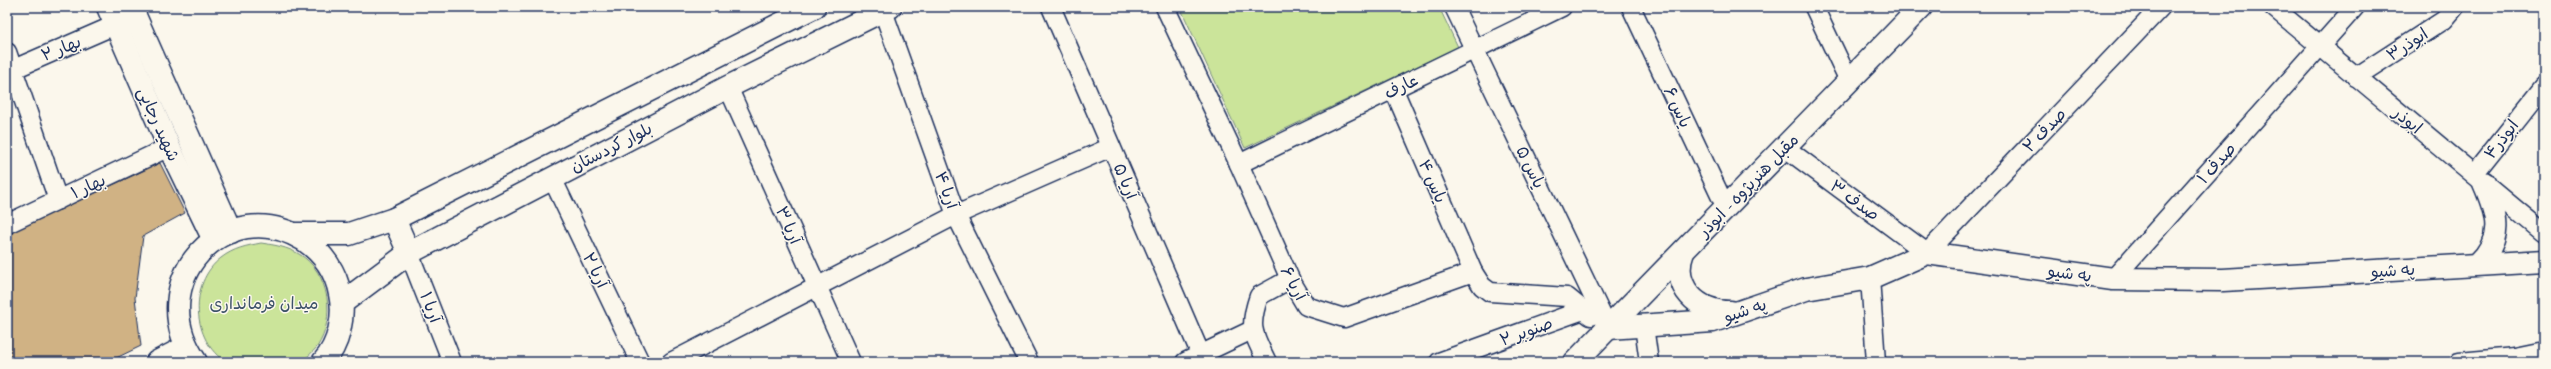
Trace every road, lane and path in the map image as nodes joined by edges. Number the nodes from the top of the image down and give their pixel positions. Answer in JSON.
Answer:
{"nodes":[{"id":1,"x":131,"y":7,"type":"edge"},
{"id":2,"x":814,"y":7,"type":"edge"},
{"id":3,"x":1051,"y":7,"type":"edge"},
{"id":4,"x":1165,"y":7,"type":"edge"},
{"id":5,"x":1454,"y":7,"type":"edge"},
{"id":6,"x":1562,"y":7,"type":"edge"},
{"id":7,"x":1631,"y":7,"type":"edge"},
{"id":8,"x":1814,"y":7,"type":"edge"},
{"id":9,"x":1921,"y":7,"type":"edge"},
{"id":10,"x":2161,"y":7,"type":"edge"},
{"id":11,"x":2273,"y":7,"type":"edge"},
{"id":12,"x":2355,"y":7,"type":"edge"},
{"id":13,"x":2455,"y":7,"type":"edge"},
{"id":14,"x":887,"y":9,"type":"edge"},
{"id":15,"x":111,"y":16,"type":"edge"},
{"id":16,"x":2320,"y":47,"type":"junction"},
{"id":17,"x":1475,"y":51,"type":"junction"},
{"id":18,"x":9,"y":64,"type":"edge"},
{"id":19,"x":2356,"y":77,"type":"junction"},
{"id":20,"x":1849,"y":81,"type":"junction"},
{"id":21,"x":2544,"y":86,"type":"edge"},
{"id":22,"x":728,"y":87,"type":"junction"},
{"id":23,"x":1394,"y":90,"type":"junction"},
{"id":24,"x":1111,"y":147,"type":"junction"},
{"id":25,"x":1784,"y":147,"type":"junction"},
{"id":26,"x":169,"y":148,"type":"junction"},
{"id":27,"x":1239,"y":164,"type":"junction"},
{"id":28,"x":552,"y":178,"type":"junction"},
{"id":29,"x":2479,"y":179,"type":"junction"},
{"id":30,"x":58,"y":200,"type":"junction"},
{"id":31,"x":1726,"y":208,"type":"junction"},
{"id":32,"x":956,"y":215,"type":"junction"},
{"id":33,"x":394,"y":219,"type":"junction"},
{"id":34,"x":7,"y":224,"type":"edge"},
{"id":35,"x":2544,"y":233,"type":"edge"},
{"id":36,"x":294,"y":234,"type":"junction"},
{"id":37,"x":223,"y":236,"type":"junction"},
{"id":38,"x":410,"y":252,"type":"junction"},
{"id":39,"x":1683,"y":252,"type":"junction"},
{"id":40,"x":1927,"y":253,"type":"junction"},
{"id":41,"x":2544,"y":261,"type":"edge"},
{"id":42,"x":2478,"y":264,"type":"junction"},
{"id":43,"x":1473,"y":272,"type":"junction"},
{"id":44,"x":1870,"y":278,"type":"junction"},
{"id":45,"x":1290,"y":279,"type":"junction"},
{"id":46,"x":2113,"y":279,"type":"junction"},
{"id":47,"x":817,"y":288,"type":"junction"},
{"id":48,"x":342,"y":303,"type":"junction"},
{"id":49,"x":1583,"y":310,"type":"junction"},
{"id":50,"x":1744,"y":311,"type":"junction"},
{"id":51,"x":1644,"y":326,"type":"junction"},
{"id":52,"x":1608,"y":328,"type":"junction"},
{"id":53,"x":1252,"y":330,"type":"junction"},
{"id":54,"x":2544,"y":351,"type":"edge"},
{"id":55,"x":191,"y":355,"type":"edge"},
{"id":56,"x":1193,"y":358,"type":"edge"},
{"id":57,"x":2515,"y":360,"type":"edge"},
{"id":58,"x":157,"y":362,"type":"edge"},
{"id":59,"x":323,"y":362,"type":"edge"},
{"id":60,"x":452,"y":362,"type":"edge"},
{"id":61,"x":640,"y":362,"type":"edge"},
{"id":62,"x":671,"y":362,"type":"edge"},
{"id":63,"x":851,"y":362,"type":"edge"},
{"id":64,"x":1029,"y":362,"type":"edge"},
{"id":65,"x":1267,"y":362,"type":"edge"},
{"id":66,"x":1439,"y":362,"type":"edge"},
{"id":67,"x":1575,"y":362,"type":"edge"},
{"id":68,"x":1649,"y":362,"type":"edge"},
{"id":69,"x":1876,"y":362,"type":"edge"},
{"id":70,"x":2459,"y":362,"type":"edge"}],
"edges":[{"from":1,"to":37,"type":"main road","name":"شهید رجایی"},
{"from":2,"to":33,"type":"main road","name":"بلوار کردستان"},
{"from":3,"to":24,"type":"street","name":"آریا ۵"},
{"from":4,"to":27,"type":"street","name":"آریا ۶"},
{"from":5,"to":17,"type":"street","name":"یاس ۵"},
{"from":6,"to":17,"type":"street","name":"عارف"},
{"from":7,"to":31,"type":"street","name":"یاس ۶"},
{"from":8,"to":20,"type":"street"},
{"from":9,"to":20,"type":"main road","name":"مقبل هنرپژوه - ابوذر"},
{"from":10,"to":40,"type":"street","name":"صدف ۲"},
{"from":11,"to":16,"type":"street","name":"ابوذر"},
{"from":12,"to":16,"type":"street","name":"صدف ۱"},
{"from":13,"to":19,"type":"street","name":"ابوذر۳"},
{"from":14,"to":22,"type":"main road","name":"بلوار کردستان"},
{"from":14,"to":32,"type":"street","name":"آریا ۴"},
{"from":15,"to":18,"type":"street","name":"بهار ۲"},
{"from":15,"to":26,"type":"main road","name":"شهید رجایی"},
{"from":16,"to":19,"type":"street","name":"ابوذر"},
{"from":16,"to":46,"type":"street","name":"صدف ۱"},
{"from":17,"to":23,"type":"street","name":"عارف"},
{"from":17,"to":52,"type":"street","name":"یاس ۵"},
{"from":18,"to":30,"type":"street"},
{"from":19,"to":29,"type":"street","name":"ابوذر"},
{"from":20,"to":25,"type":"main road","name":"مقبل هنرپژوه - ابوذر"},
{"from":21,"to":29,"type":"street","name":"ابوذر۴"},
{"from":22,"to":28,"type":"main road","name":"بلوار کردستان"},
{"from":22,"to":47,"type":"street","name":"آریا ۳"},
{"from":23,"to":27,"type":"street","name":"عارف"},
{"from":23,"to":43,"type":"street","name":"یاس ۴"},
{"from":24,"to":32,"type":"street"},
{"from":24,"to":56,"type":"street","name":"آریا ۵"},
{"from":25,"to":31,"type":"main road","name":"مقبل هنرپژوه - ابوذر"},
{"from":25,"to":40,"type":"street","name":"صدف ۳"},
{"from":26,"to":30,"type":"street","name":"بهار ۱"},
{"from":26,"to":37,"type":"main road","name":"شهید رجایی"},
{"from":27,"to":45,"type":"street","name":"آریا ۶"},
{"from":28,"to":38,"type":"main road","name":"بلوار کردستان"},
{"from":28,"to":61,"type":"street","name":"آریا ۲"},
{"from":29,"to":35,"type":"street","name":"ابوذر"},
{"from":29,"to":42,"type":"main road"},
{"from":30,"to":34,"type":"street","name":"بهار ۱"},
{"from":31,"to":39,"type":"main road","name":"مقبل هنرپژوه - ابوذر"},
{"from":32,"to":47,"type":"street"},
{"from":32,"to":64,"type":"street","name":"آریا ۴"},
{"from":33,"to":36,"type":"main road","name":"بلوار کردستان"},
{"from":33,"to":38,"type":"main road"},
{"from":36,"to":37,"type":"main road"},
{"from":36,"to":48,"type":"main road"},
{"from":37,"to":55,"type":"main road"},
{"from":38,"to":48,"type":"main road","name":"بلوار کردستان"},
{"from":38,"to":60,"type":"street","name":"آریا ۱"},
{"from":39,"to":50,"type":"main road"},
{"from":39,"to":52,"type":"main road","name":"مقبل هنرپژوه - ابوذر"},
{"from":40,"to":44,"type":"main road","name":"په شیو"},
{"from":40,"to":46,"type":"main road","name":"په شیو"},
{"from":41,"to":42,"type":"main road","name":"په شیو"},
{"from":42,"to":46,"type":"main road","name":"په شیو"},
{"from":43,"to":45,"type":"street","name":"آریا ۶"},
{"from":43,"to":49,"type":"street"},
{"from":44,"to":50,"type":"main road","name":"په شیو"},
{"from":44,"to":69,"type":"street"},
{"from":45,"to":53,"type":"street"},
{"from":47,"to":62,"type":"street"},
{"from":47,"to":63,"type":"street","name":"آریا ۳"},
{"from":48,"to":59,"type":"main road"},
{"from":49,"to":52,"type":"street"},
{"from":49,"to":66,"type":"street","name":"صنوبر ۲"},
{"from":50,"to":51,"type":"main road","name":"په شیو"},
{"from":51,"to":52,"type":"main road","name":"په شیو"},
{"from":51,"to":68,"type":"street"},
{"from":52,"to":67,"type":"main road","name":"مقبل هنرپژوه - ابوذر"},
{"from":53,"to":56,"type":"street"},
{"from":53,"to":65,"type":"street"},
{"from":54,"to":57,"type":"street"},
{"from":55,"to":58,"type":"main road"},
{"from":57,"to":70,"type":"street"}]}
